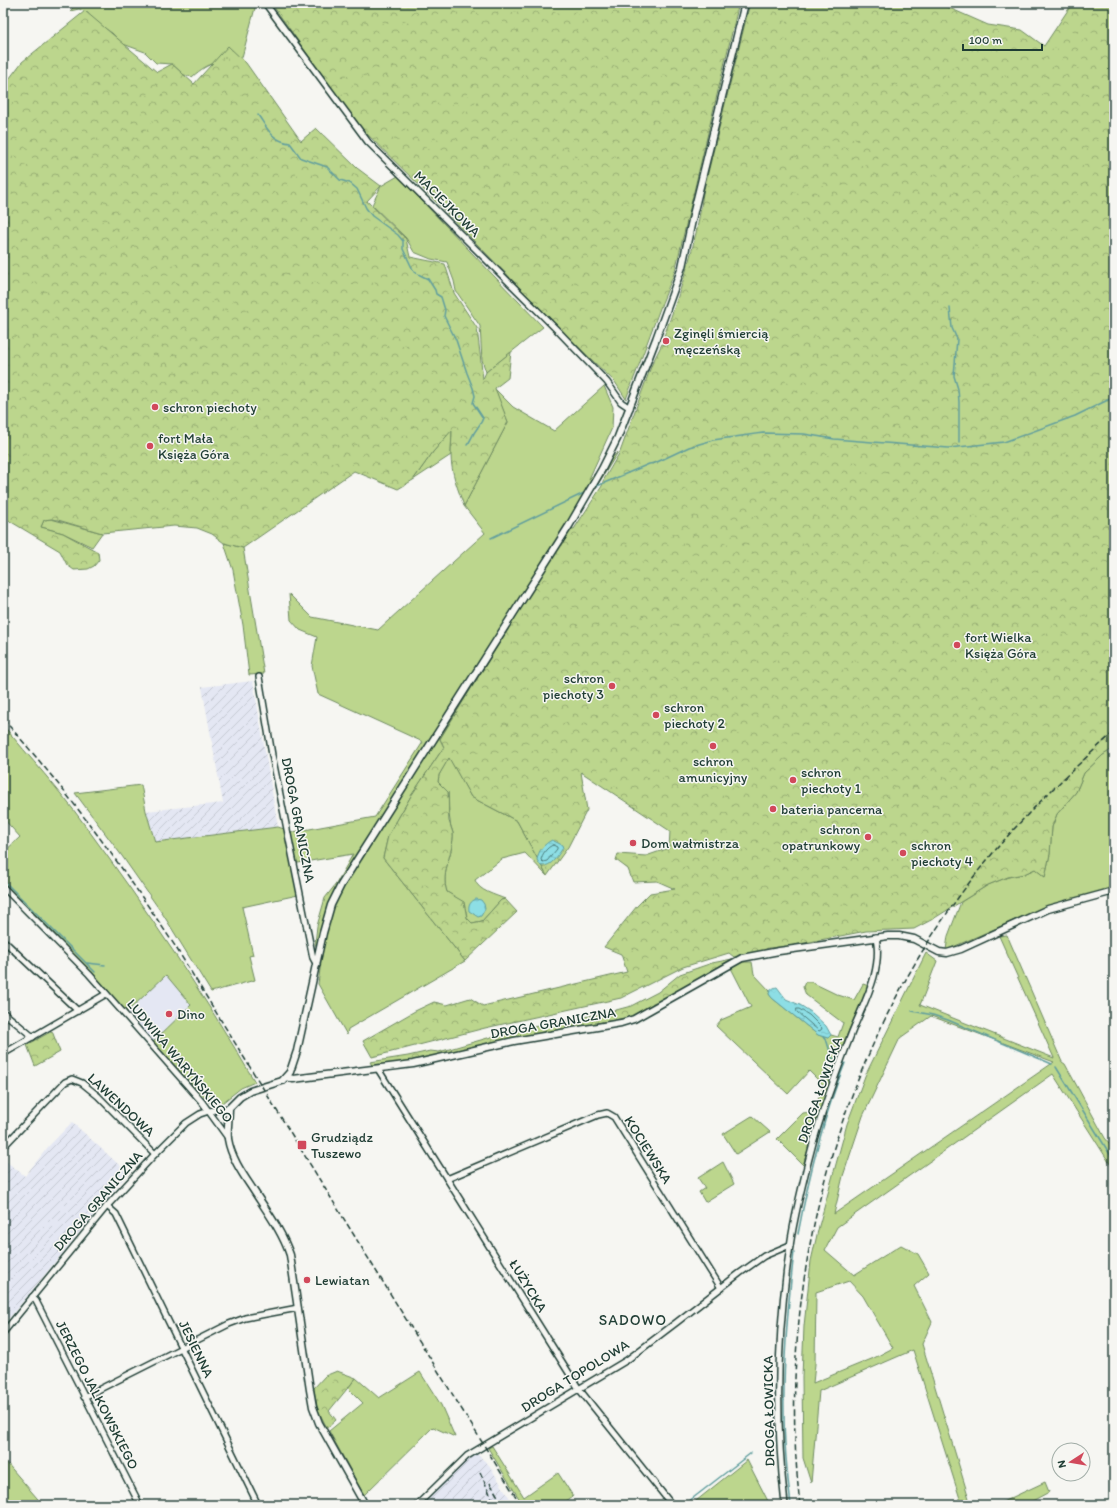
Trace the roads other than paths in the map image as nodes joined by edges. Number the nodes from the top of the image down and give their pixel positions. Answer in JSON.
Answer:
{"nodes":[{"id":1,"x":265,"y":3,"type":"edge"},
{"id":2,"x":745,"y":3,"type":"edge"},
{"id":3,"x":630,"y":408,"type":"junction"},
{"id":4,"x":259,"y":677,"type":"dead end"},
{"id":5,"x":3,"y":887,"type":"edge"},
{"id":6,"x":1114,"y":891,"type":"edge"},
{"id":7,"x":876,"y":937,"type":"junction"},
{"id":8,"x":3,"y":940,"type":"edge"},
{"id":9,"x":317,"y":965,"type":"junction"},
{"id":10,"x":106,"y":994,"type":"junction"},
{"id":11,"x":78,"y":1011,"type":"junction"},
{"id":12,"x":3,"y":1012,"type":"edge"},
{"id":13,"x":33,"y":1037,"type":"junction"},
{"id":14,"x":3,"y":1054,"type":"edge"},
{"id":15,"x":378,"y":1069,"type":"junction"},
{"id":16,"x":286,"y":1077,"type":"junction"},
{"id":17,"x":229,"y":1108,"type":"junction"},
{"id":18,"x":209,"y":1111,"type":"junction"},
{"id":19,"x":228,"y":1138,"type":"junction"},
{"id":20,"x":3,"y":1145,"type":"edge"},
{"id":21,"x":155,"y":1154,"type":"junction"},
{"id":22,"x":447,"y":1179,"type":"junction"},
{"id":23,"x":107,"y":1206,"type":"junction"},
{"id":24,"x":790,"y":1245,"type":"junction"},
{"id":25,"x":721,"y":1288,"type":"junction"},
{"id":26,"x":32,"y":1297,"type":"junction"},
{"id":27,"x":298,"y":1308,"type":"junction"},
{"id":28,"x":4,"y":1330,"type":"edge"},
{"id":29,"x":182,"y":1347,"type":"junction"},
{"id":30,"x":579,"y":1389,"type":"junction"},
{"id":31,"x":84,"y":1397,"type":"junction"},
{"id":32,"x":140,"y":1505,"type":"edge"},
{"id":33,"x":258,"y":1505,"type":"edge"},
{"id":34,"x":365,"y":1505,"type":"edge"},
{"id":35,"x":416,"y":1505,"type":"edge"},
{"id":36,"x":672,"y":1505,"type":"edge"},
{"id":37,"x":785,"y":1505,"type":"edge"}],
"edges":[{"from":1,"to":3,"type":"street","name":"MACIEJKOWA"},
{"from":2,"to":3,"type":"street"},
{"from":3,"to":9,"type":"street"},
{"from":4,"to":9,"type":"street","name":"DROGA GRANICZNA"},
{"from":5,"to":10,"type":"street","name":"LUDWIKA WARYŃSKIEGO"},
{"from":6,"to":7,"type":"street"},
{"from":7,"to":15,"type":"street","name":"DROGA GRANICZNA"},
{"from":7,"to":24,"type":"street","name":"DROGA ŁOWICKA"},
{"from":8,"to":11,"type":"street"},
{"from":9,"to":16,"type":"street"},
{"from":10,"to":11,"type":"street"},
{"from":10,"to":18,"type":"street","name":"LUDWIKA WARYŃSKIEGO"},
{"from":11,"to":13,"type":"street"},
{"from":12,"to":13,"type":"street"},
{"from":13,"to":14,"type":"street"},
{"from":15,"to":16,"type":"street","name":"DROGA GRANICZNA"},
{"from":15,"to":22,"type":"street","name":"ŁUŻYCKA"},
{"from":16,"to":17,"type":"street","name":"DROGA GRANICZNA"},
{"from":17,"to":18,"type":"street","name":"DROGA GRANICZNA"},
{"from":17,"to":19,"type":"street"},
{"from":18,"to":19,"type":"street","name":"LUDWIKA WARYŃSKIEGO"},
{"from":18,"to":21,"type":"street","name":"DROGA GRANICZNA"},
{"from":19,"to":27,"type":"street","name":"LUDWIKA WARYŃSKIEGO"},
{"from":20,"to":21,"type":"street","name":"LAWENDOWA"},
{"from":21,"to":23,"type":"street","name":"DROGA GRANICZNA"},
{"from":22,"to":25,"type":"street","name":"KOCIEWSKA"},
{"from":22,"to":30,"type":"street","name":"ŁUŻYCKA"},
{"from":23,"to":26,"type":"street","name":"DROGA GRANICZNA"},
{"from":23,"to":29,"type":"street","name":"JESIENNA"},
{"from":24,"to":25,"type":"street","name":"DROGA TOPOLOWA"},
{"from":24,"to":37,"type":"street","name":"DROGA ŁOWICKA"},
{"from":25,"to":30,"type":"street","name":"DROGA TOPOLOWA"},
{"from":26,"to":28,"type":"street","name":"DROGA GRANICZNA"},
{"from":26,"to":31,"type":"street","name":"JERZEGO JALKOWSKIEGO"},
{"from":27,"to":29,"type":"street"},
{"from":27,"to":34,"type":"street","name":"LUDWIKA WARYŃSKIEGO"},
{"from":29,"to":31,"type":"street"},
{"from":29,"to":33,"type":"street","name":"JESIENNA"},
{"from":30,"to":35,"type":"street","name":"DROGA TOPOLOWA"},
{"from":30,"to":36,"type":"street","name":"ŁUŻYCKA"},
{"from":31,"to":32,"type":"street","name":"JERZEGO JALKOWSKIEGO"}]}
